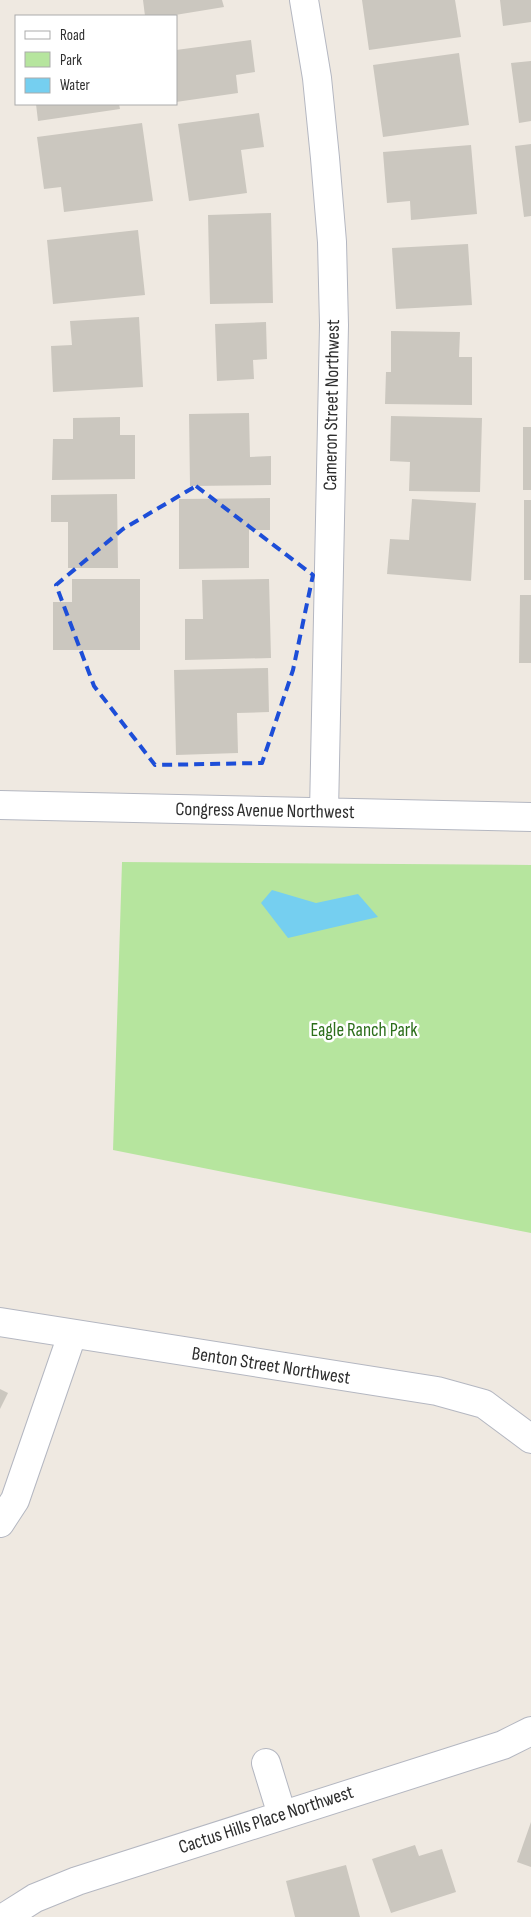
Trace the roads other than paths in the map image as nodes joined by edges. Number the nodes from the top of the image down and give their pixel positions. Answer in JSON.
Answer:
{"nodes":[{"id":1,"x":304,"y":0,"type":"edge"},
{"id":2,"x":0,"y":804,"type":"edge"},
{"id":3,"x":324,"y":812,"type":"junction"},
{"id":4,"x":531,"y":817,"type":"edge"},
{"id":5,"x":0,"y":1322,"type":"edge"},
{"id":6,"x":72,"y":1335,"type":"junction"},
{"id":7,"x":531,"y":1439,"type":"edge"},
{"id":8,"x":0,"y":1523,"type":"edge"},
{"id":9,"x":531,"y":1731,"type":"edge"},
{"id":10,"x":266,"y":1763,"type":"dead end"},
{"id":11,"x":282,"y":1815,"type":"junction"},
{"id":12,"x":5,"y":1917,"type":"edge"}],
"edges":[{"from":1,"to":3,"type":"street","name":"Cameron Street Northwest"},
{"from":2,"to":3,"type":"street","name":"Congress Avenue Northwest"},
{"from":3,"to":4,"type":"street","name":"Congress Avenue Northwest"},
{"from":5,"to":6,"type":"street","name":"Benton Street Northwest"},
{"from":6,"to":7,"type":"street","name":"Benton Street Northwest"},
{"from":6,"to":8,"type":"street"},
{"from":9,"to":11,"type":"street","name":"Cactus Hills Place Northwest"},
{"from":10,"to":11,"type":"street"},
{"from":11,"to":12,"type":"street","name":"Cactus Hills Place Northwest"}]}
